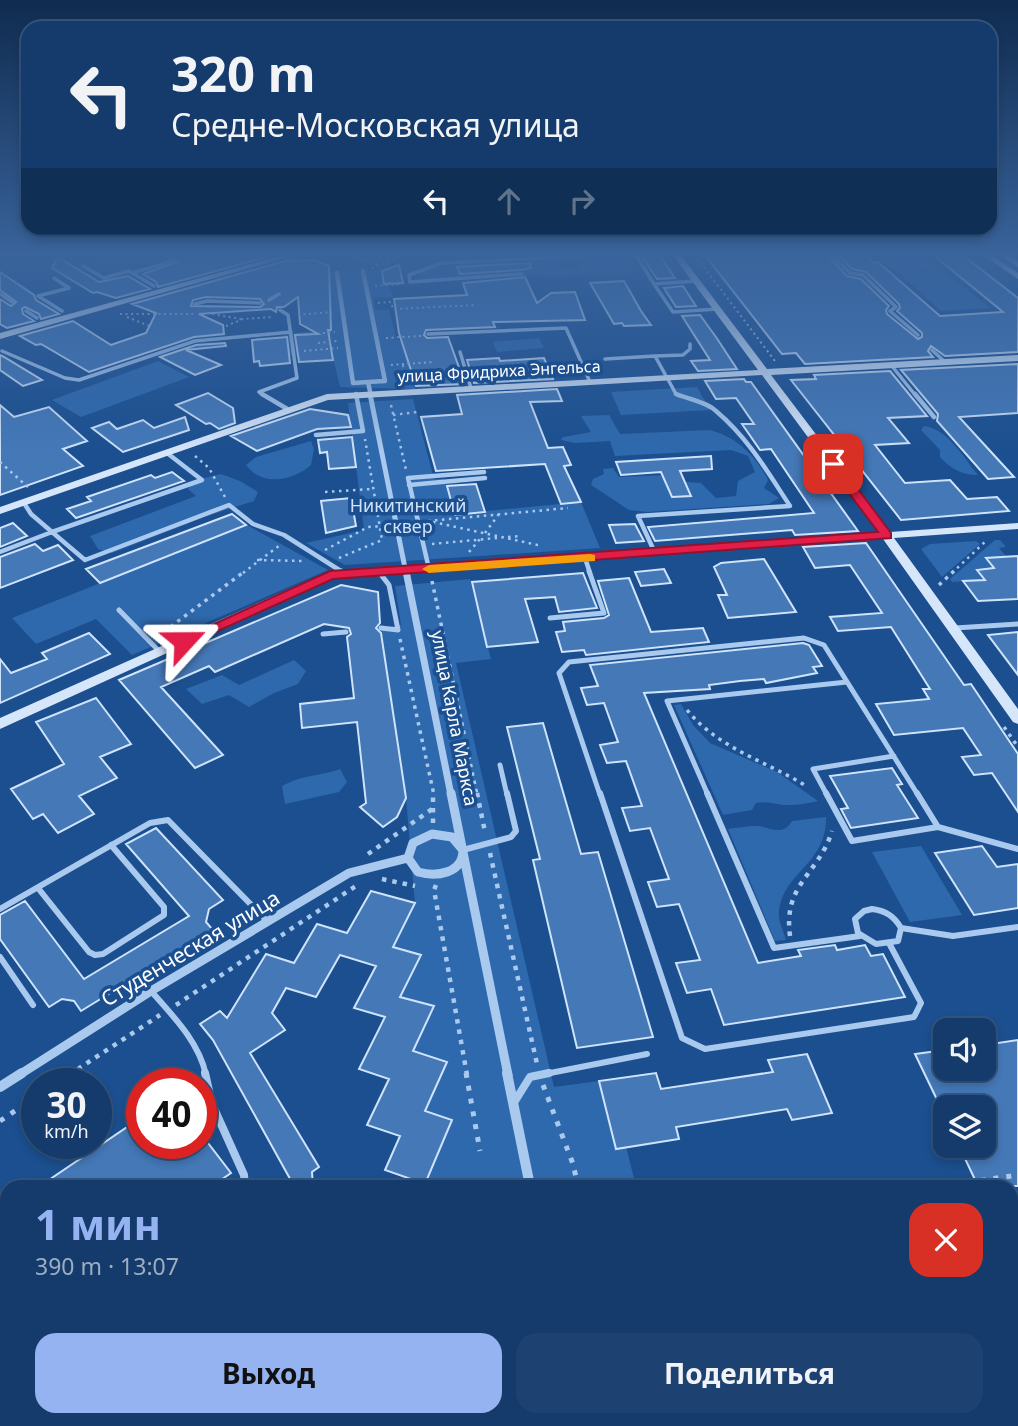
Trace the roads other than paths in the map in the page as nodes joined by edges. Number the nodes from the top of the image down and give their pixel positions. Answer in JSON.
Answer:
{"nodes":[{"id":1,"x":28,"y":321,"type":"edge"},
{"id":2,"x":56,"y":321,"type":"edge"},
{"id":3,"x":289,"y":321,"type":"edge"},
{"id":4,"x":342,"y":321,"type":"edge"},
{"id":5,"x":373,"y":321,"type":"edge"},
{"id":6,"x":726,"y":321,"type":"edge"},
{"id":7,"x":901,"y":321,"type":"edge"},
{"id":8,"x":0,"y":328,"type":"edge"},
{"id":9,"x":291,"y":332,"type":"junction"},
{"id":10,"x":428,"y":334,"type":"dead end"},
{"id":11,"x":918,"y":335,"type":"dead end"},
{"id":12,"x":0,"y":336,"type":"edge"},
{"id":13,"x":690,"y":344,"type":"dead end"},
{"id":14,"x":932,"y":350,"type":"dead end"},
{"id":15,"x":2,"y":351,"type":"dead end"},
{"id":16,"x":460,"y":352,"type":"dead end"},
{"id":17,"x":655,"y":356,"type":"junction"},
{"id":18,"x":605,"y":359,"type":"dead end"},
{"id":19,"x":1016,"y":361,"type":"edge"},
{"id":20,"x":945,"y":362,"type":"junction"},
{"id":21,"x":891,"y":365,"type":"junction"},
{"id":22,"x":764,"y":372,"type":"junction"},
{"id":23,"x":666,"y":377,"type":"junction"},
{"id":24,"x":590,"y":382,"type":"junction"},
{"id":25,"x":370,"y":388,"type":"junction"},
{"id":26,"x":471,"y":388,"type":"junction"},
{"id":27,"x":356,"y":394,"type":"junction"},
{"id":28,"x":289,"y":410,"type":"junction"},
{"id":29,"x":934,"y":416,"type":"dead end"},
{"id":30,"x":316,"y":435,"type":"dead end"},
{"id":31,"x":167,"y":453,"type":"junction"},
{"id":32,"x":484,"y":472,"type":"dead end"},
{"id":33,"x":485,"y":478,"type":"dead end"},
{"id":34,"x":409,"y":485,"type":"junction"},
{"id":35,"x":24,"y":503,"type":"junction"},
{"id":36,"x":0,"y":511,"type":"edge"},
{"id":37,"x":1018,"y":526,"type":"edge"},
{"id":38,"x":52,"y":532,"type":"junction"},
{"id":39,"x":887,"y":536,"type":"junction"},
{"id":40,"x":0,"y":552,"type":"edge"},
{"id":41,"x":655,"y":553,"type":"junction"},
{"id":42,"x":585,"y":558,"type":"junction"},
{"id":43,"x":407,"y":570,"type":"junction"},
{"id":44,"x":379,"y":572,"type":"junction"},
{"id":45,"x":346,"y":574,"type":"junction"},
{"id":46,"x":433,"y":574,"type":"junction"},
{"id":47,"x":119,"y":610,"type":"dead end"},
{"id":48,"x":550,"y":618,"type":"dead end"},
{"id":49,"x":1018,"y":624,"type":"edge"},
{"id":50,"x":381,"y":628,"type":"dead end"},
{"id":51,"x":953,"y":628,"type":"junction"},
{"id":52,"x":346,"y":632,"type":"dead end"},
{"id":53,"x":323,"y":634,"type":"dead end"},
{"id":54,"x":155,"y":647,"type":"junction"},
{"id":55,"x":847,"y":682,"type":"junction"},
{"id":56,"x":1018,"y":719,"type":"edge"},
{"id":57,"x":0,"y":724,"type":"edge"},
{"id":58,"x":894,"y":756,"type":"junction"},
{"id":59,"x":500,"y":765,"type":"dead end"},
{"id":60,"x":938,"y":827,"type":"junction"},
{"id":61,"x":111,"y":845,"type":"junction"},
{"id":62,"x":1018,"y":849,"type":"edge"},
{"id":63,"x":463,"y":850,"type":"junction"},
{"id":64,"x":408,"y":858,"type":"junction"},
{"id":65,"x":37,"y":888,"type":"junction"},
{"id":66,"x":0,"y":909,"type":"edge"},
{"id":67,"x":267,"y":922,"type":"junction"},
{"id":68,"x":1018,"y":927,"type":"edge"},
{"id":69,"x":901,"y":928,"type":"junction"},
{"id":70,"x":860,"y":936,"type":"junction"},
{"id":71,"x":890,"y":945,"type":"junction"},
{"id":72,"x":0,"y":957,"type":"edge"},
{"id":73,"x":151,"y":991,"type":"junction"},
{"id":74,"x":33,"y":1005,"type":"dead end"},
{"id":75,"x":647,"y":1054,"type":"dead end"},
{"id":76,"x":0,"y":1086,"type":"edge"},
{"id":77,"x":513,"y":1104,"type":"junction"},
{"id":78,"x":244,"y":1180,"type":"edge"},
{"id":79,"x":529,"y":1180,"type":"edge"}],
"edges":[{"from":1,"to":8,"type":"street"},
{"from":2,"to":12,"type":"street"},
{"from":3,"to":9,"type":"lane"},
{"from":4,"to":25,"type":"street"},
{"from":5,"to":25,"type":"street"},
{"from":6,"to":22,"type":"street"},
{"from":7,"to":11,"type":"lane"},
{"from":9,"to":15,"type":"lane"},
{"from":9,"to":28,"type":"lane"},
{"from":10,"to":24,"type":"lane"},
{"from":13,"to":17,"type":"lane"},
{"from":14,"to":20,"type":"lane"},
{"from":16,"to":26,"type":"lane"},
{"from":17,"to":18,"type":"lane"},
{"from":17,"to":23,"type":"lane"},
{"from":19,"to":20,"type":"street","name":"улица Фридриха Энгельса"},
{"from":20,"to":21,"type":"street","name":"улица Фридриха Энгельса"},
{"from":21,"to":22,"type":"street","name":"улица Фридриха Энгельса"},
{"from":21,"to":29,"type":"lane"},
{"from":22,"to":23,"type":"street","name":"улица Фридриха Энгельса"},
{"from":22,"to":39,"type":"street"},
{"from":23,"to":24,"type":"street","name":"улица Фридриха Энгельса"},
{"from":23,"to":41,"type":"lane"},
{"from":24,"to":26,"type":"street","name":"улица Фридриха Энгельса"},
{"from":25,"to":26,"type":"street","name":"улица Фридриха Энгельса"},
{"from":25,"to":27,"type":"street","name":"улица Фридриха Энгельса"},
{"from":25,"to":43,"type":"street","name":"улица Карла Маркса"},
{"from":27,"to":28,"type":"street","name":"улица Фридриха Энгельса"},
{"from":27,"to":30,"type":"lane"},
{"from":28,"to":31,"type":"street","name":"улица Фридриха Энгельса"},
{"from":31,"to":35,"type":"street","name":"улица Фридриха Энгельса"},
{"from":31,"to":38,"type":"lane"},
{"from":32,"to":34,"type":"lane"},
{"from":33,"to":34,"type":"lane"},
{"from":34,"to":46,"type":"lane"},
{"from":35,"to":36,"type":"street","name":"улица Фридриха Энгельса"},
{"from":35,"to":38,"type":"lane"},
{"from":37,"to":39,"type":"street"},
{"from":38,"to":40,"type":"lane"},
{"from":38,"to":45,"type":"lane"},
{"from":39,"to":41,"type":"street"},
{"from":39,"to":51,"type":"street"},
{"from":41,"to":42,"type":"street"},
{"from":42,"to":46,"type":"street"},
{"from":42,"to":48,"type":"lane"},
{"from":43,"to":44,"type":"street"},
{"from":43,"to":46,"type":"street"},
{"from":43,"to":63,"type":"street","name":"улица Карла Маркса"},
{"from":44,"to":45,"type":"street"},
{"from":44,"to":50,"type":"lane"},
{"from":45,"to":54,"type":"street"},
{"from":47,"to":54,"type":"lane"},
{"from":49,"to":51,"type":"lane"},
{"from":51,"to":56,"type":"street"},
{"from":52,"to":53,"type":"lane"},
{"from":54,"to":57,"type":"street"},
{"from":55,"to":58,"type":"lane"},
{"from":55,"to":70,"type":"lane"},
{"from":55,"to":71,"type":"lane"},
{"from":58,"to":60,"type":"lane"},
{"from":58,"to":60,"type":"lane"},
{"from":59,"to":63,"type":"lane"},
{"from":60,"to":62,"type":"lane"},
{"from":61,"to":65,"type":"lane"},
{"from":61,"to":65,"type":"lane"},
{"from":61,"to":67,"type":"lane"},
{"from":63,"to":64,"type":"street"},
{"from":63,"to":64,"type":"street"},
{"from":63,"to":77,"type":"street","name":"улица Карла Маркса"},
{"from":64,"to":67,"type":"street","name":"Студенческая улица"},
{"from":65,"to":66,"type":"lane"},
{"from":67,"to":73,"type":"street","name":"Студенческая улица"},
{"from":68,"to":69,"type":"lane"},
{"from":69,"to":70,"type":"lane"},
{"from":69,"to":71,"type":"lane"},
{"from":70,"to":71,"type":"lane"},
{"from":72,"to":74,"type":"lane"},
{"from":73,"to":76,"type":"street","name":"Студенческая улица"},
{"from":73,"to":78,"type":"lane"},
{"from":75,"to":77,"type":"lane"},
{"from":77,"to":79,"type":"street","name":"улица Карла Маркса"}]}
